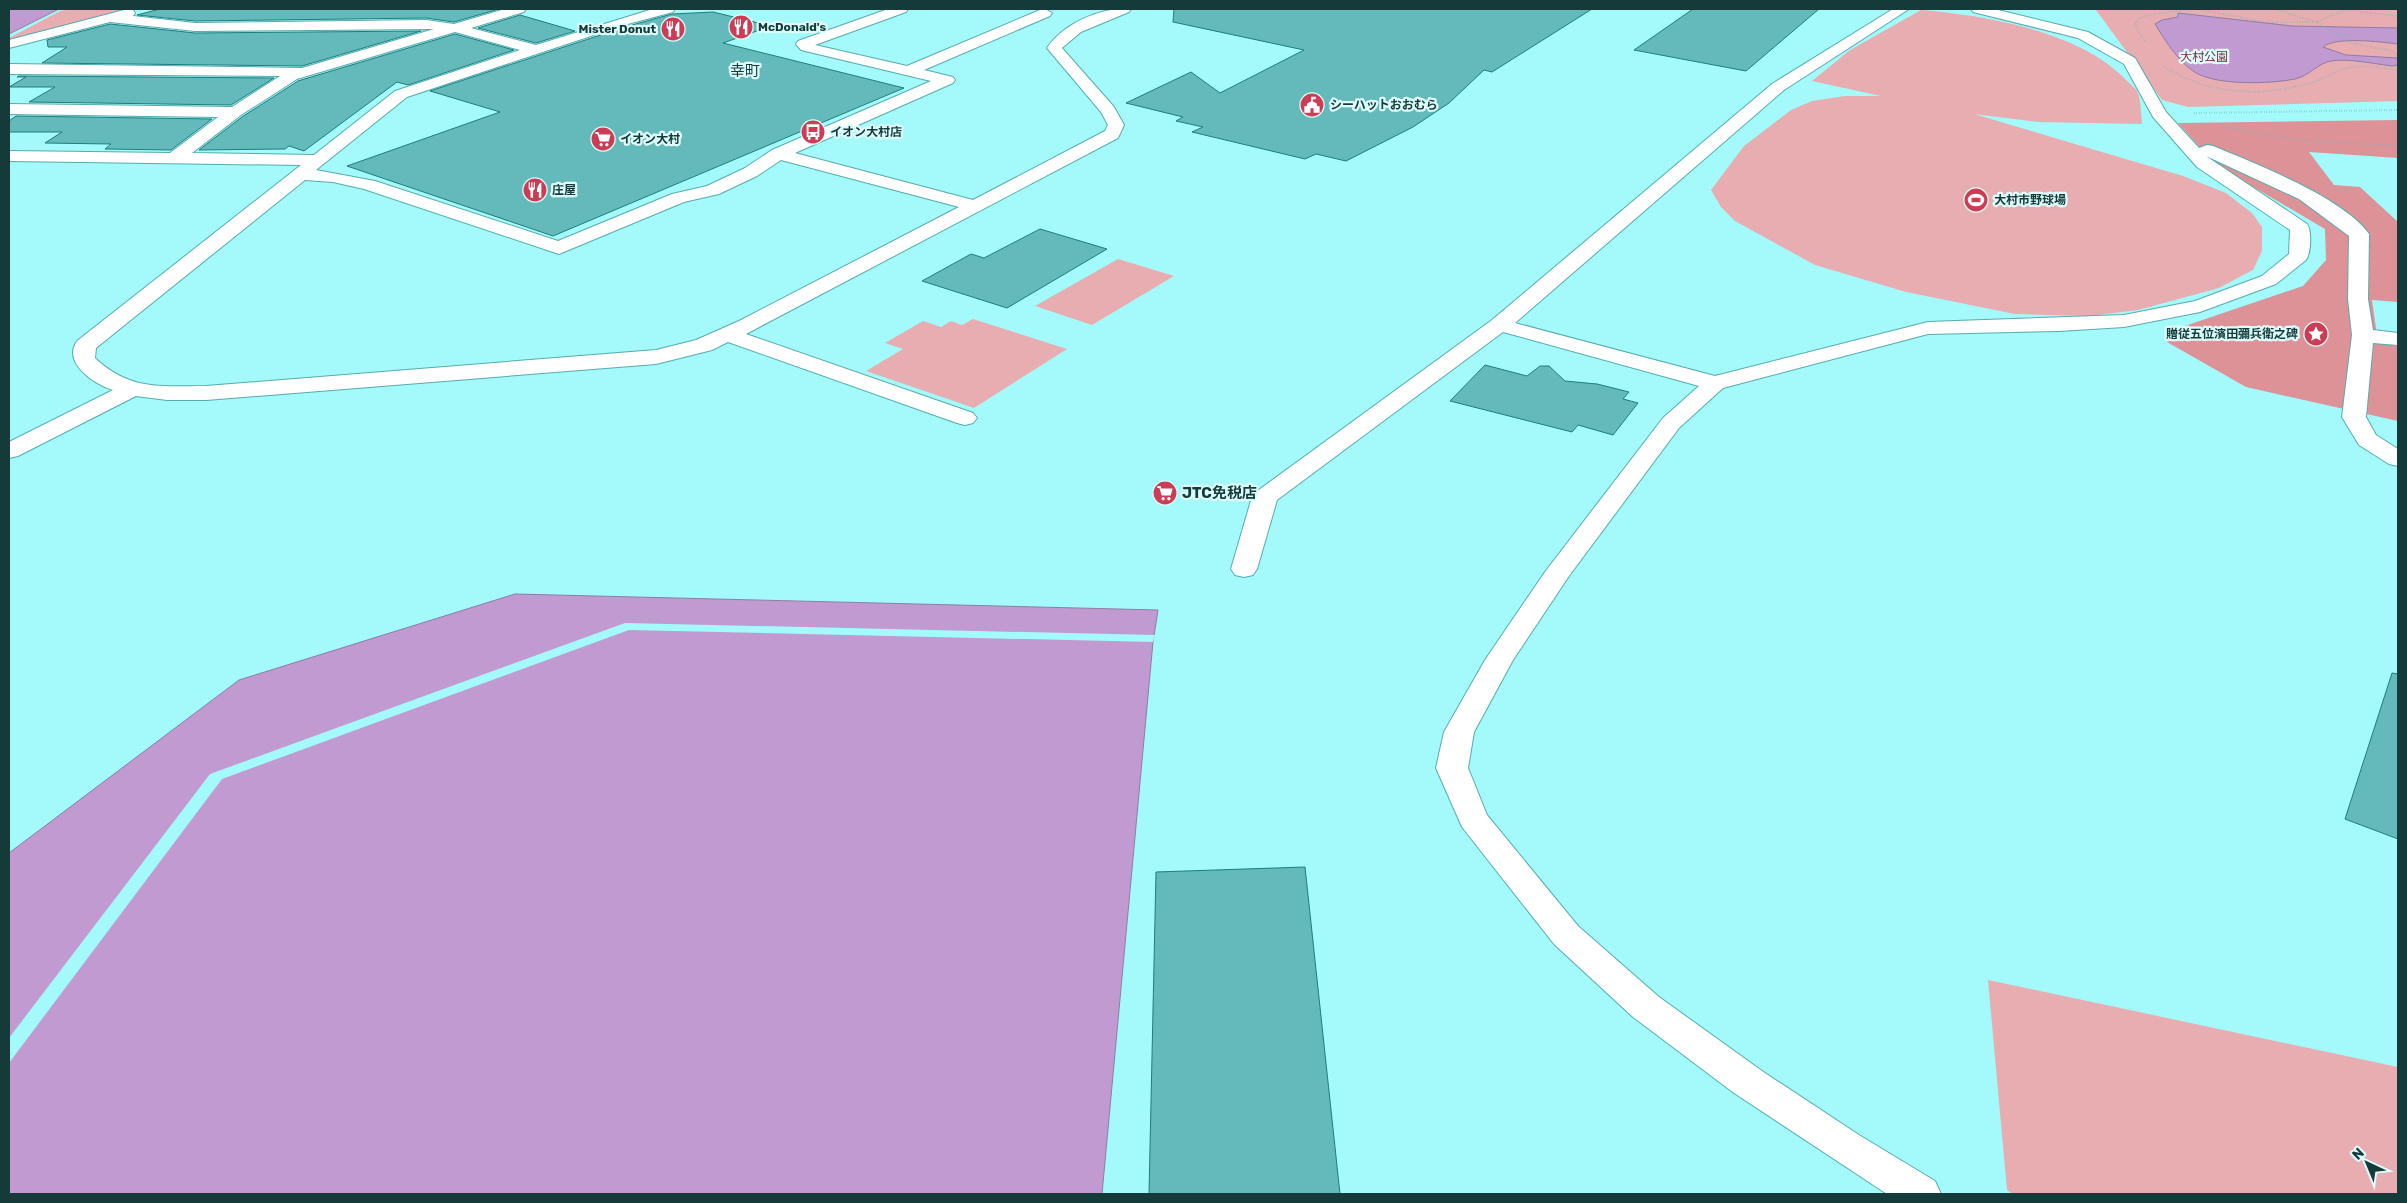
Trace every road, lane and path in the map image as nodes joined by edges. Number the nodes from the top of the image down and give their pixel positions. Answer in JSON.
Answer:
{"nodes":[{"id":1,"x":147,"y":9,"type":"edge"},
{"id":2,"x":519,"y":9,"type":"edge"},
{"id":3,"x":668,"y":9,"type":"edge"},
{"id":4,"x":901,"y":9,"type":"edge"},
{"id":5,"x":1026,"y":9,"type":"edge"},
{"id":6,"x":1124,"y":9,"type":"edge"},
{"id":7,"x":1902,"y":9,"type":"edge"},
{"id":8,"x":1978,"y":9,"type":"edge"},
{"id":9,"x":2189,"y":9,"type":"edge"},
{"id":10,"x":2196,"y":9,"type":"edge"},
{"id":11,"x":2274,"y":9,"type":"edge"},
{"id":12,"x":348,"y":12,"type":"dead end"},
{"id":13,"x":1045,"y":13,"type":"junction"},
{"id":14,"x":2398,"y":16,"type":"edge"},
{"id":15,"x":112,"y":18,"type":"junction"},
{"id":16,"x":1092,"y":22,"type":"junction"},
{"id":17,"x":2316,"y":22,"type":"junction"},
{"id":18,"x":334,"y":24,"type":"junction"},
{"id":19,"x":455,"y":28,"type":"junction"},
{"id":20,"x":2337,"y":34,"type":"junction"},
{"id":21,"x":2350,"y":35,"type":"dead end"},
{"id":22,"x":9,"y":44,"type":"edge"},
{"id":23,"x":2148,"y":45,"type":"dead end"},
{"id":24,"x":535,"y":49,"type":"junction"},
{"id":25,"x":2398,"y":56,"type":"edge"},
{"id":26,"x":2159,"y":63,"type":"dead end"},
{"id":27,"x":9,"y":69,"type":"edge"},
{"id":28,"x":2398,"y":70,"type":"edge"},
{"id":29,"x":908,"y":71,"type":"junction"},
{"id":30,"x":304,"y":72,"type":"junction"},
{"id":31,"x":9,"y":110,"type":"edge"},
{"id":32,"x":2398,"y":110,"type":"edge"},
{"id":33,"x":235,"y":112,"type":"junction"},
{"id":34,"x":2159,"y":114,"type":"junction"},
{"id":35,"x":2217,"y":126,"type":"dead end"},
{"id":36,"x":2182,"y":139,"type":"junction"},
{"id":37,"x":2398,"y":146,"type":"edge"},
{"id":38,"x":778,"y":154,"type":"junction"},
{"id":39,"x":9,"y":156,"type":"edge"},
{"id":40,"x":176,"y":157,"type":"junction"},
{"id":41,"x":318,"y":160,"type":"junction"},
{"id":42,"x":300,"y":174,"type":"junction"},
{"id":43,"x":976,"y":206,"type":"junction"},
{"id":44,"x":1500,"y":325,"type":"junction"},
{"id":45,"x":727,"y":335,"type":"junction"},
{"id":46,"x":2363,"y":335,"type":"junction"},
{"id":47,"x":2398,"y":339,"type":"edge"},
{"id":48,"x":1714,"y":383,"type":"junction"},
{"id":49,"x":133,"y":390,"type":"junction"},
{"id":50,"x":966,"y":418,"type":"dead end"},
{"id":51,"x":9,"y":451,"type":"edge"},
{"id":52,"x":2398,"y":459,"type":"edge"},
{"id":53,"x":1244,"y":569,"type":"dead end"},
{"id":54,"x":1921,"y":1194,"type":"edge"}],
"edges":[{"from":1,"to":15,"type":"street"},
{"from":2,"to":19,"type":"street"},
{"from":3,"to":24,"type":"street"},
{"from":4,"to":29,"type":"street"},
{"from":5,"to":13,"type":"street"},
{"from":6,"to":16,"type":"street"},
{"from":7,"to":44,"type":"street"},
{"from":8,"to":34,"type":"street"},
{"from":9,"to":23,"type":"path"},
{"from":10,"to":17,"type":"path"},
{"from":11,"to":17,"type":"path"},
{"from":12,"to":18,"type":"street"},
{"from":13,"to":16,"type":"street"},
{"from":13,"to":29,"type":"street"},
{"from":14,"to":17,"type":"path"},
{"from":15,"to":18,"type":"street"},
{"from":15,"to":22,"type":"street"},
{"from":16,"to":43,"type":"street"},
{"from":17,"to":20,"type":"path"},
{"from":18,"to":19,"type":"street"},
{"from":19,"to":24,"type":"street"},
{"from":19,"to":30,"type":"street"},
{"from":20,"to":21,"type":"path"},
{"from":20,"to":25,"type":"path"},
{"from":24,"to":41,"type":"street"},
{"from":26,"to":28,"type":"path"},
{"from":27,"to":30,"type":"street"},
{"from":29,"to":38,"type":"street"},
{"from":30,"to":33,"type":"street"},
{"from":31,"to":33,"type":"street"},
{"from":32,"to":34,"type":"path"},
{"from":33,"to":40,"type":"street"},
{"from":34,"to":36,"type":"street"},
{"from":35,"to":37,"type":"path"},
{"from":36,"to":46,"type":"street"},
{"from":36,"to":48,"type":"street"},
{"from":38,"to":42,"type":"street"},
{"from":38,"to":43,"type":"street"},
{"from":39,"to":40,"type":"street"},
{"from":40,"to":41,"type":"street"},
{"from":41,"to":42,"type":"street"},
{"from":42,"to":49,"type":"street"},
{"from":43,"to":45,"type":"street"},
{"from":44,"to":48,"type":"street"},
{"from":44,"to":53,"type":"street"},
{"from":45,"to":49,"type":"street"},
{"from":45,"to":50,"type":"street"},
{"from":46,"to":47,"type":"street"},
{"from":46,"to":52,"type":"street"},
{"from":48,"to":54,"type":"street"},
{"from":49,"to":51,"type":"street"}]}
